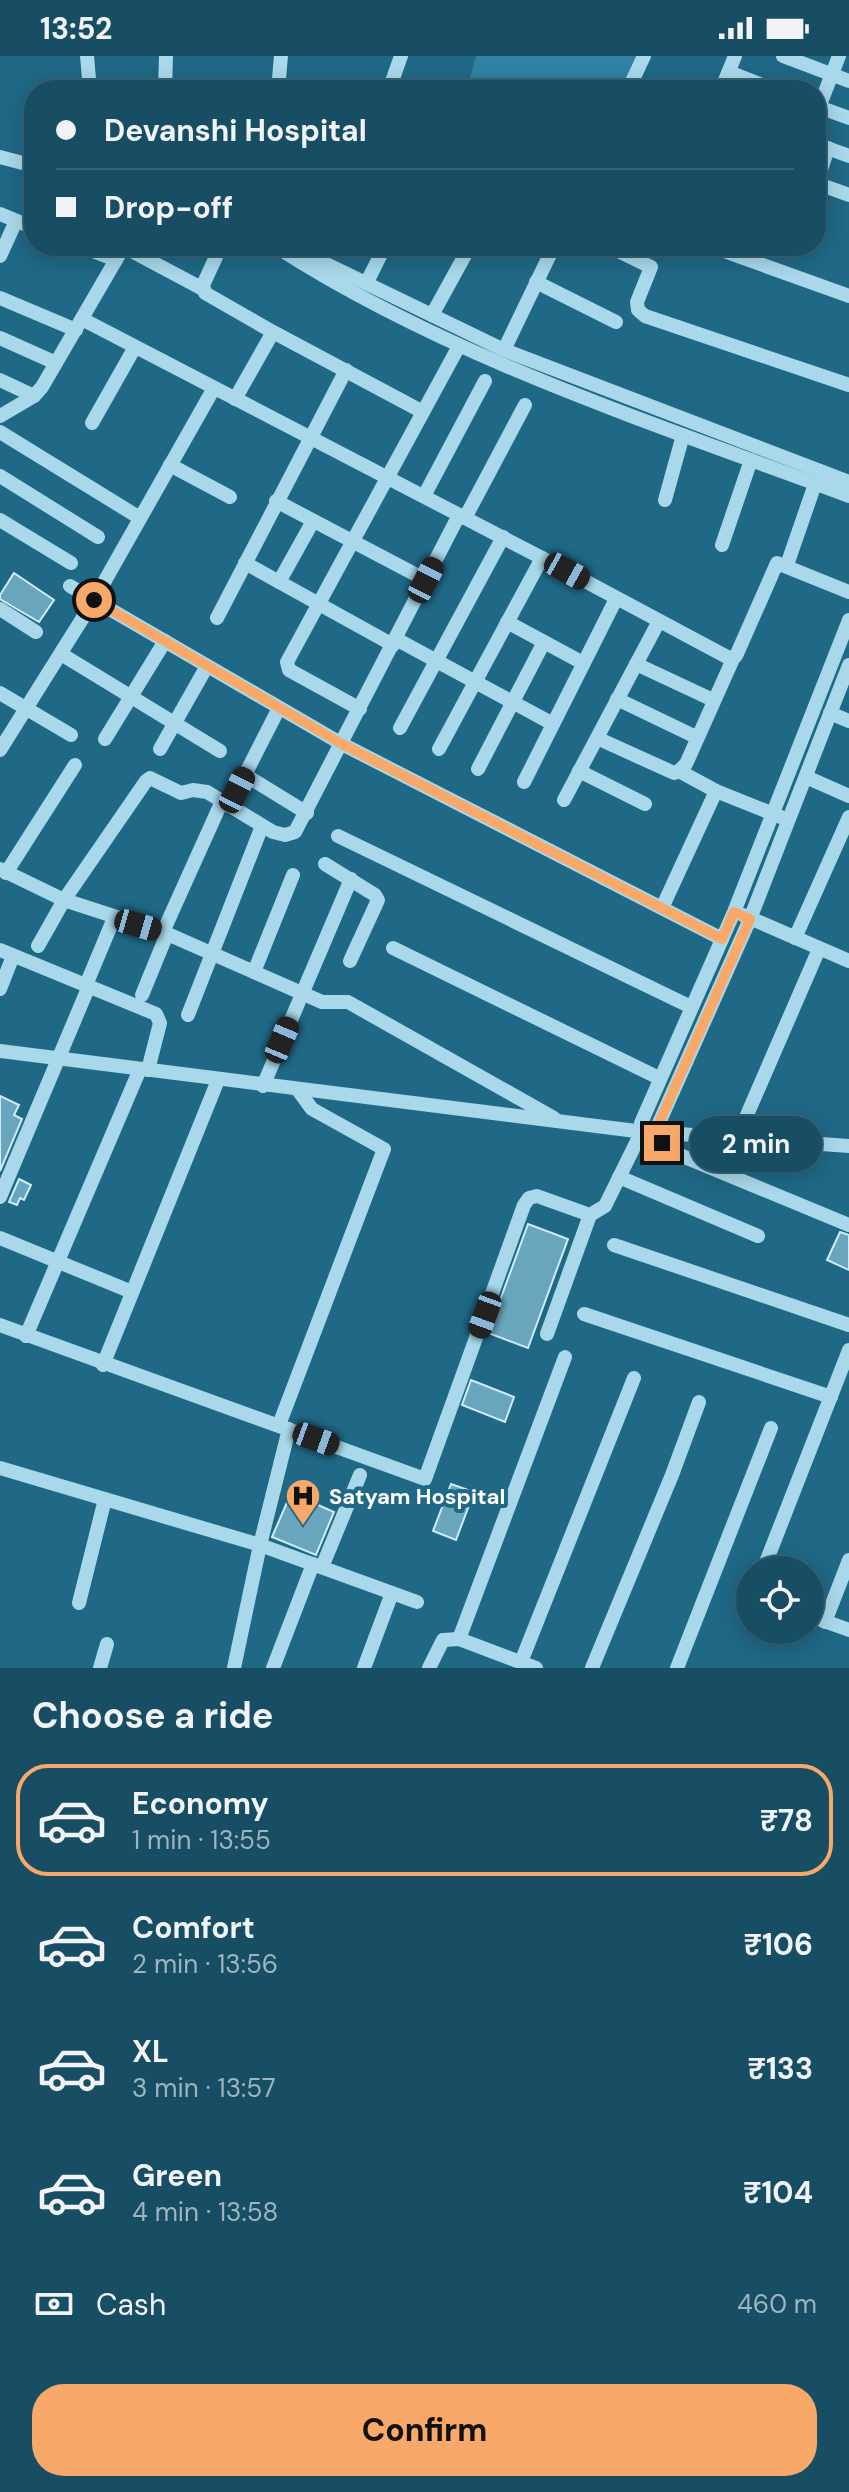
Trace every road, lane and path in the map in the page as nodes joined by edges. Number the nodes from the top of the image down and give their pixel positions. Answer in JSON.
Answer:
{"nodes":[{"id":1,"x":87,"y":56,"type":"edge"},
{"id":2,"x":166,"y":56,"type":"edge"},
{"id":3,"x":281,"y":56,"type":"edge"},
{"id":4,"x":401,"y":56,"type":"edge"},
{"id":5,"x":644,"y":56,"type":"edge"},
{"id":6,"x":735,"y":56,"type":"edge"},
{"id":7,"x":783,"y":56,"type":"edge"},
{"id":8,"x":839,"y":56,"type":"edge"},
{"id":9,"x":729,"y":72,"type":"junction"},
{"id":10,"x":832,"y":74,"type":"junction"},
{"id":11,"x":89,"y":80,"type":"edge"},
{"id":12,"x":165,"y":80,"type":"edge"},
{"id":13,"x":279,"y":80,"type":"edge"},
{"id":14,"x":393,"y":80,"type":"edge"},
{"id":15,"x":633,"y":80,"type":"edge"},
{"id":16,"x":725,"y":80,"type":"edge"},
{"id":17,"x":749,"y":80,"type":"edge"},
{"id":18,"x":849,"y":81,"type":"edge"},
{"id":19,"x":826,"y":88,"type":"edge"},
{"id":20,"x":826,"y":112,"type":"edge"},
{"id":21,"x":849,"y":118,"type":"edge"},
{"id":22,"x":826,"y":147,"type":"edge"},
{"id":23,"x":849,"y":156,"type":"edge"},
{"id":24,"x":0,"y":157,"type":"edge"},
{"id":25,"x":24,"y":163,"type":"edge"},
{"id":26,"x":826,"y":187,"type":"edge"},
{"id":27,"x":849,"y":195,"type":"edge"},
{"id":28,"x":0,"y":214,"type":"edge"},
{"id":29,"x":16,"y":221,"type":"junction"},
{"id":30,"x":24,"y":224,"type":"edge"},
{"id":31,"x":0,"y":256,"type":"edge"},
{"id":32,"x":118,"y":256,"type":"edge"},
{"id":33,"x":132,"y":256,"type":"edge"},
{"id":34,"x":217,"y":256,"type":"edge"},
{"id":35,"x":290,"y":256,"type":"edge"},
{"id":36,"x":319,"y":256,"type":"edge"},
{"id":37,"x":380,"y":256,"type":"edge"},
{"id":38,"x":464,"y":256,"type":"edge"},
{"id":39,"x":549,"y":256,"type":"edge"},
{"id":40,"x":628,"y":256,"type":"edge"},
{"id":41,"x":738,"y":256,"type":"edge"},
{"id":42,"x":367,"y":282,"type":"junction"},
{"id":43,"x":536,"y":282,"type":"junction"},
{"id":44,"x":203,"y":289,"type":"junction"},
{"id":45,"x":849,"y":296,"type":"edge"},
{"id":46,"x":0,"y":298,"type":"edge"},
{"id":47,"x":432,"y":315,"type":"junction"},
{"id":48,"x":616,"y":322,"type":"dead end"},
{"id":49,"x":79,"y":324,"type":"junction"},
{"id":50,"x":273,"y":332,"type":"junction"},
{"id":51,"x":0,"y":338,"type":"edge"},
{"id":52,"x":459,"y":346,"type":"junction"},
{"id":53,"x":135,"y":347,"type":"junction"},
{"id":54,"x":504,"y":350,"type":"junction"},
{"id":55,"x":56,"y":363,"type":"junction"},
{"id":56,"x":346,"y":370,"type":"junction"},
{"id":57,"x":0,"y":380,"type":"edge"},
{"id":58,"x":485,"y":381,"type":"dead end"},
{"id":59,"x":849,"y":385,"type":"edge"},
{"id":60,"x":214,"y":388,"type":"junction"},
{"id":61,"x":34,"y":396,"type":"junction"},
{"id":62,"x":235,"y":399,"type":"junction"},
{"id":63,"x":525,"y":405,"type":"dead end"},
{"id":64,"x":423,"y":412,"type":"junction"},
{"id":65,"x":0,"y":416,"type":"edge"},
{"id":66,"x":92,"y":423,"type":"dead end"},
{"id":67,"x":0,"y":432,"type":"edge"},
{"id":68,"x":683,"y":435,"type":"junction"},
{"id":69,"x":310,"y":437,"type":"junction"},
{"id":70,"x":751,"y":460,"type":"junction"},
{"id":71,"x":170,"y":465,"type":"junction"},
{"id":72,"x":0,"y":476,"type":"edge"},
{"id":73,"x":388,"y":478,"type":"junction"},
{"id":74,"x":849,"y":482,"type":"edge"},
{"id":75,"x":815,"y":484,"type":"junction"},
{"id":76,"x":424,"y":496,"type":"junction"},
{"id":77,"x":849,"y":496,"type":"edge"},
{"id":78,"x":230,"y":497,"type":"dead end"},
{"id":79,"x":665,"y":500,"type":"dead end"},
{"id":80,"x":276,"y":501,"type":"junction"},
{"id":81,"x":462,"y":516,"type":"junction"},
{"id":82,"x":140,"y":518,"type":"junction"},
{"id":83,"x":0,"y":520,"type":"edge"},
{"id":84,"x":313,"y":521,"type":"junction"},
{"id":85,"x":98,"y":537,"type":"dead end"},
{"id":86,"x":503,"y":537,"type":"junction"},
{"id":87,"x":353,"y":541,"type":"junction"},
{"id":88,"x":722,"y":545,"type":"dead end"},
{"id":89,"x":542,"y":558,"type":"junction"},
{"id":90,"x":71,"y":563,"type":"dead end"},
{"id":91,"x":245,"y":563,"type":"junction"},
{"id":92,"x":787,"y":565,"type":"junction"},
{"id":93,"x":426,"y":580,"type":"junction"},
{"id":94,"x":279,"y":582,"type":"junction"},
{"id":95,"x":70,"y":586,"type":"dead end"},
{"id":96,"x":849,"y":592,"type":"edge"},
{"id":97,"x":616,"y":599,"type":"junction"},
{"id":98,"x":94,"y":600,"type":"junction"},
{"id":99,"x":318,"y":603,"type":"junction"},
{"id":100,"x":0,"y":609,"type":"edge"},
{"id":101,"x":217,"y":618,"type":"dead end"},
{"id":102,"x":849,"y":620,"type":"edge"},
{"id":103,"x":659,"y":621,"type":"junction"},
{"id":104,"x":507,"y":622,"type":"junction"},
{"id":105,"x":36,"y":632,"type":"dead end"},
{"id":106,"x":165,"y":641,"type":"junction"},
{"id":107,"x":394,"y":642,"type":"junction"},
{"id":108,"x":544,"y":642,"type":"junction"},
{"id":109,"x":61,"y":654,"type":"junction"},
{"id":110,"x":733,"y":659,"type":"junction"},
{"id":111,"x":436,"y":661,"type":"junction"},
{"id":112,"x":583,"y":663,"type":"junction"},
{"id":113,"x":636,"y":664,"type":"junction"},
{"id":114,"x":849,"y":665,"type":"edge"},
{"id":115,"x":207,"y":666,"type":"junction"},
{"id":116,"x":475,"y":682,"type":"junction"},
{"id":117,"x":0,"y":693,"type":"edge"},
{"id":118,"x":130,"y":696,"type":"junction"},
{"id":119,"x":617,"y":699,"type":"junction"},
{"id":120,"x":713,"y":700,"type":"junction"},
{"id":121,"x":512,"y":702,"type":"junction"},
{"id":122,"x":279,"y":708,"type":"junction"},
{"id":123,"x":26,"y":709,"type":"junction"},
{"id":124,"x":360,"y":709,"type":"junction"},
{"id":125,"x":830,"y":713,"type":"junction"},
{"id":126,"x":849,"y":721,"type":"edge"},
{"id":127,"x":174,"y":723,"type":"junction"},
{"id":128,"x":553,"y":724,"type":"junction"},
{"id":129,"x":400,"y":728,"type":"dead end"},
{"id":130,"x":71,"y":735,"type":"dead end"},
{"id":131,"x":696,"y":737,"type":"junction"},
{"id":132,"x":597,"y":738,"type":"junction"},
{"id":133,"x":105,"y":739,"type":"dead end"},
{"id":134,"x":342,"y":744,"type":"junction"},
{"id":135,"x":160,"y":749,"type":"dead end"},
{"id":136,"x":439,"y":749,"type":"dead end"},
{"id":137,"x":0,"y":750,"type":"edge"},
{"id":138,"x":220,"y":751,"type":"dead end"},
{"id":139,"x":75,"y":765,"type":"dead end"},
{"id":140,"x":478,"y":769,"type":"dead end"},
{"id":141,"x":579,"y":771,"type":"junction"},
{"id":142,"x":679,"y":771,"type":"junction"},
{"id":143,"x":245,"y":775,"type":"junction"},
{"id":144,"x":806,"y":777,"type":"junction"},
{"id":145,"x":524,"y":782,"type":"dead end"},
{"id":146,"x":716,"y":791,"type":"junction"},
{"id":147,"x":849,"y":796,"type":"edge"},
{"id":148,"x":564,"y":800,"type":"dead end"},
{"id":149,"x":225,"y":803,"type":"junction"},
{"id":150,"x":645,"y":804,"type":"dead end"},
{"id":151,"x":307,"y":813,"type":"junction"},
{"id":152,"x":773,"y":814,"type":"junction"},
{"id":153,"x":849,"y":817,"type":"edge"},
{"id":154,"x":789,"y":820,"type":"junction"},
{"id":155,"x":262,"y":826,"type":"junction"},
{"id":156,"x":338,"y":836,"type":"dead end"},
{"id":157,"x":325,"y":864,"type":"dead end"},
{"id":158,"x":3,"y":871,"type":"edge"},
{"id":159,"x":293,"y":875,"type":"dead end"},
{"id":160,"x":351,"y":879,"type":"junction"},
{"id":161,"x":64,"y":900,"type":"junction"},
{"id":162,"x":662,"y":908,"type":"junction"},
{"id":163,"x":734,"y":912,"type":"junction"},
{"id":164,"x":114,"y":918,"type":"junction"},
{"id":165,"x":750,"y":919,"type":"junction"},
{"id":166,"x":165,"y":933,"type":"junction"},
{"id":167,"x":795,"y":938,"type":"junction"},
{"id":168,"x":722,"y":939,"type":"junction"},
{"id":169,"x":38,"y":946,"type":"dead end"},
{"id":170,"x":393,"y":948,"type":"dead end"},
{"id":171,"x":819,"y":949,"type":"junction"},
{"id":172,"x":7,"y":953,"type":"edge"},
{"id":173,"x":210,"y":953,"type":"junction"},
{"id":174,"x":350,"y":961,"type":"dead end"},
{"id":175,"x":849,"y":961,"type":"edge"},
{"id":176,"x":254,"y":972,"type":"junction"},
{"id":177,"x":88,"y":986,"type":"junction"},
{"id":178,"x":0,"y":989,"type":"edge"},
{"id":179,"x":302,"y":993,"type":"junction"},
{"id":180,"x":142,"y":995,"type":"dead end"},
{"id":181,"x":691,"y":1007,"type":"junction"},
{"id":182,"x":188,"y":1015,"type":"dead end"},
{"id":183,"x":0,"y":1051,"type":"edge"},
{"id":184,"x":60,"y":1057,"type":"junction"},
{"id":185,"x":144,"y":1069,"type":"junction"},
{"id":186,"x":659,"y":1078,"type":"junction"},
{"id":187,"x":218,"y":1080,"type":"junction"},
{"id":188,"x":263,"y":1086,"type":"junction"},
{"id":189,"x":298,"y":1090,"type":"junction"},
{"id":190,"x":561,"y":1122,"type":"junction"},
{"id":191,"x":638,"y":1132,"type":"junction"},
{"id":192,"x":661,"y":1134,"type":"junction"},
{"id":193,"x":737,"y":1138,"type":"junction"},
{"id":194,"x":849,"y":1146,"type":"edge"},
{"id":195,"x":619,"y":1177,"type":"junction"},
{"id":196,"x":0,"y":1197,"type":"edge"},
{"id":197,"x":590,"y":1215,"type":"junction"},
{"id":198,"x":849,"y":1225,"type":"edge"},
{"id":199,"x":758,"y":1236,"type":"dead end"},
{"id":200,"x":0,"y":1238,"type":"edge"},
{"id":201,"x":614,"y":1245,"type":"dead end"},
{"id":202,"x":58,"y":1262,"type":"junction"},
{"id":203,"x":132,"y":1292,"type":"junction"},
{"id":204,"x":584,"y":1314,"type":"dead end"},
{"id":205,"x":849,"y":1325,"type":"edge"},
{"id":206,"x":2,"y":1331,"type":"edge"},
{"id":207,"x":547,"y":1334,"type":"dead end"},
{"id":208,"x":26,"y":1336,"type":"junction"},
{"id":209,"x":849,"y":1350,"type":"edge"},
{"id":210,"x":565,"y":1357,"type":"dead end"},
{"id":211,"x":103,"y":1365,"type":"junction"},
{"id":212,"x":634,"y":1378,"type":"dead end"},
{"id":213,"x":831,"y":1397,"type":"junction"},
{"id":214,"x":699,"y":1402,"type":"dead end"},
{"id":215,"x":284,"y":1427,"type":"junction"},
{"id":216,"x":771,"y":1428,"type":"dead end"},
{"id":217,"x":0,"y":1468,"type":"edge"},
{"id":218,"x":360,"y":1475,"type":"dead end"},
{"id":219,"x":105,"y":1499,"type":"junction"},
{"id":220,"x":260,"y":1545,"type":"junction"},
{"id":221,"x":769,"y":1556,"type":"edge"},
{"id":222,"x":849,"y":1560,"type":"edge"},
{"id":223,"x":317,"y":1566,"type":"junction"},
{"id":224,"x":392,"y":1593,"type":"junction"},
{"id":225,"x":417,"y":1602,"type":"dead end"},
{"id":226,"x":79,"y":1603,"type":"dead end"},
{"id":227,"x":825,"y":1622,"type":"joint"},
{"id":228,"x":849,"y":1630,"type":"edge"},
{"id":229,"x":459,"y":1639,"type":"junction"},
{"id":230,"x":107,"y":1644,"type":"dead end"},
{"id":231,"x":514,"y":1663,"type":"edge"},
{"id":232,"x":100,"y":1668,"type":"edge"},
{"id":233,"x":234,"y":1668,"type":"edge"},
{"id":234,"x":273,"y":1668,"type":"edge"},
{"id":235,"x":364,"y":1668,"type":"edge"},
{"id":236,"x":429,"y":1668,"type":"edge"},
{"id":237,"x":536,"y":1668,"type":"edge"},
{"id":238,"x":592,"y":1668,"type":"edge"},
{"id":239,"x":677,"y":1668,"type":"edge"}],
"edges":[{"from":1,"to":11,"type":"street"},
{"from":2,"to":12,"type":"street"},
{"from":3,"to":13,"type":"street"},
{"from":4,"to":14,"type":"street"},
{"from":5,"to":15,"type":"street"},
{"from":6,"to":9,"type":"street"},
{"from":7,"to":10,"type":"street"},
{"from":8,"to":10,"type":"street"},
{"from":9,"to":16,"type":"street"},
{"from":9,"to":17,"type":"street"},
{"from":10,"to":18,"type":"street"},
{"from":10,"to":19,"type":"street"},
{"from":20,"to":21,"type":"street"},
{"from":22,"to":23,"type":"street"},
{"from":24,"to":25,"type":"street"},
{"from":26,"to":27,"type":"street"},
{"from":28,"to":29,"type":"street"},
{"from":29,"to":30,"type":"street"},
{"from":29,"to":31,"type":"street"},
{"from":32,"to":49,"type":"street"},
{"from":33,"to":44,"type":"street"},
{"from":34,"to":44,"type":"street"},
{"from":35,"to":52,"type":"street"},
{"from":36,"to":42,"type":"street"},
{"from":37,"to":42,"type":"street"},
{"from":38,"to":47,"type":"street"},
{"from":39,"to":43,"type":"street"},
{"from":40,"to":59,"type":"street"},
{"from":41,"to":45,"type":"street"},
{"from":42,"to":47,"type":"street"},
{"from":43,"to":48,"type":"street"},
{"from":43,"to":54,"type":"street"},
{"from":44,"to":50,"type":"street"},
{"from":46,"to":49,"type":"street"},
{"from":47,"to":54,"type":"street"},
{"from":49,"to":53,"type":"street"},
{"from":49,"to":55,"type":"street"},
{"from":50,"to":56,"type":"street"},
{"from":50,"to":62,"type":"street"},
{"from":51,"to":55,"type":"street"},
{"from":52,"to":64,"type":"street"},
{"from":52,"to":68,"type":"street"},
{"from":53,"to":60,"type":"street"},
{"from":53,"to":66,"type":"street"},
{"from":54,"to":74,"type":"street"},
{"from":55,"to":61,"type":"street"},
{"from":56,"to":64,"type":"street"},
{"from":56,"to":69,"type":"street"},
{"from":57,"to":61,"type":"street"},
{"from":58,"to":76,"type":"street"},
{"from":60,"to":62,"type":"street"},
{"from":60,"to":71,"type":"street"},
{"from":61,"to":65,"type":"street"},
{"from":62,"to":69,"type":"street"},
{"from":63,"to":81,"type":"street"},
{"from":64,"to":73,"type":"street"},
{"from":67,"to":82,"type":"street"},
{"from":68,"to":70,"type":"street"},
{"from":68,"to":79,"type":"street"},
{"from":69,"to":73,"type":"street"},
{"from":69,"to":80,"type":"street"},
{"from":70,"to":75,"type":"street"},
{"from":70,"to":88,"type":"street"},
{"from":71,"to":78,"type":"street"},
{"from":71,"to":82,"type":"street"},
{"from":72,"to":85,"type":"street"},
{"from":73,"to":76,"type":"street"},
{"from":73,"to":87,"type":"street"},
{"from":75,"to":77,"type":"street"},
{"from":75,"to":92,"type":"street"},
{"from":76,"to":81,"type":"street"},
{"from":80,"to":84,"type":"street"},
{"from":80,"to":91,"type":"street"},
{"from":81,"to":86,"type":"street"},
{"from":81,"to":93,"type":"street"},
{"from":82,"to":98,"type":"street"},
{"from":83,"to":90,"type":"street"},
{"from":84,"to":87,"type":"street"},
{"from":84,"to":94,"type":"street"},
{"from":86,"to":89,"type":"street"},
{"from":86,"to":111,"type":"street"},
{"from":87,"to":93,"type":"street"},
{"from":87,"to":99,"type":"street"},
{"from":89,"to":97,"type":"street"},
{"from":89,"to":104,"type":"street"},
{"from":91,"to":94,"type":"street"},
{"from":91,"to":101,"type":"street"},
{"from":92,"to":96,"type":"street"},
{"from":92,"to":110,"type":"street"},
{"from":93,"to":107,"type":"street"},
{"from":94,"to":99,"type":"street"},
{"from":95,"to":98,"type":"street"},
{"from":97,"to":103,"type":"street"},
{"from":97,"to":112,"type":"street"},
{"from":98,"to":106,"type":"street"},
{"from":98,"to":109,"type":"street"},
{"from":99,"to":107,"type":"street"},
{"from":99,"to":124,"type":"street"},
{"from":100,"to":105,"type":"street"},
{"from":102,"to":152,"type":"street"},
{"from":103,"to":110,"type":"street"},
{"from":103,"to":113,"type":"street"},
{"from":104,"to":108,"type":"street"},
{"from":104,"to":116,"type":"street"},
{"from":106,"to":115,"type":"street"},
{"from":106,"to":118,"type":"street"},
{"from":107,"to":111,"type":"street"},
{"from":107,"to":124,"type":"street"},
{"from":108,"to":112,"type":"street"},
{"from":108,"to":121,"type":"street"},
{"from":109,"to":118,"type":"street"},
{"from":109,"to":123,"type":"street"},
{"from":110,"to":120,"type":"street"},
{"from":111,"to":116,"type":"street"},
{"from":111,"to":129,"type":"street"},
{"from":112,"to":128,"type":"street"},
{"from":113,"to":119,"type":"street"},
{"from":113,"to":120,"type":"street"},
{"from":114,"to":125,"type":"street"},
{"from":115,"to":122,"type":"street"},
{"from":115,"to":127,"type":"street"},
{"from":116,"to":121,"type":"street"},
{"from":116,"to":136,"type":"street"},
{"from":117,"to":123,"type":"street"},
{"from":118,"to":127,"type":"street"},
{"from":118,"to":133,"type":"street"},
{"from":119,"to":131,"type":"street"},
{"from":119,"to":132,"type":"street"},
{"from":120,"to":131,"type":"street"},
{"from":121,"to":128,"type":"street"},
{"from":121,"to":140,"type":"street"},
{"from":122,"to":134,"type":"street"},
{"from":122,"to":143,"type":"street"},
{"from":123,"to":130,"type":"street"},
{"from":123,"to":137,"type":"street"},
{"from":124,"to":134,"type":"street"},
{"from":125,"to":126,"type":"street"},
{"from":125,"to":144,"type":"street"},
{"from":127,"to":135,"type":"street"},
{"from":127,"to":138,"type":"street"},
{"from":128,"to":145,"type":"street"},
{"from":131,"to":142,"type":"street"},
{"from":132,"to":141,"type":"street"},
{"from":132,"to":142,"type":"street"},
{"from":134,"to":151,"type":"street"},
{"from":134,"to":162,"type":"street"},
{"from":139,"to":158,"type":"street"},
{"from":141,"to":148,"type":"street"},
{"from":141,"to":150,"type":"street"},
{"from":142,"to":146,"type":"street"},
{"from":143,"to":149,"type":"street"},
{"from":143,"to":151,"type":"street"},
{"from":144,"to":147,"type":"street"},
{"from":144,"to":154,"type":"street"},
{"from":146,"to":152,"type":"street"},
{"from":146,"to":162,"type":"street"},
{"from":149,"to":155,"type":"street"},
{"from":149,"to":161,"type":"street"},
{"from":149,"to":166,"type":"street"},
{"from":151,"to":155,"type":"street"},
{"from":152,"to":154,"type":"street"},
{"from":152,"to":163,"type":"street"},
{"from":153,"to":167,"type":"street"},
{"from":154,"to":165,"type":"street"},
{"from":155,"to":173,"type":"street"},
{"from":156,"to":181,"type":"street"},
{"from":157,"to":160,"type":"street"},
{"from":158,"to":161,"type":"street"},
{"from":159,"to":176,"type":"street"},
{"from":160,"to":174,"type":"street"},
{"from":160,"to":179,"type":"street"},
{"from":161,"to":164,"type":"street"},
{"from":161,"to":169,"type":"street"},
{"from":162,"to":168,"type":"street"},
{"from":163,"to":165,"type":"street"},
{"from":163,"to":168,"type":"street"},
{"from":164,"to":166,"type":"street"},
{"from":164,"to":177,"type":"street"},
{"from":165,"to":167,"type":"street"},
{"from":165,"to":192,"type":"street"},
{"from":166,"to":173,"type":"street"},
{"from":166,"to":180,"type":"street"},
{"from":167,"to":171,"type":"street"},
{"from":168,"to":181,"type":"street"},
{"from":170,"to":186,"type":"street"},
{"from":171,"to":175,"type":"street"},
{"from":171,"to":193,"type":"street"},
{"from":172,"to":177,"type":"street"},
{"from":172,"to":178,"type":"street"},
{"from":173,"to":176,"type":"street"},
{"from":173,"to":182,"type":"street"},
{"from":176,"to":179,"type":"street"},
{"from":177,"to":184,"type":"street"},
{"from":177,"to":185,"type":"street"},
{"from":179,"to":188,"type":"street"},
{"from":179,"to":190,"type":"street"},
{"from":181,"to":186,"type":"street"},
{"from":183,"to":184,"type":"street"},
{"from":184,"to":185,"type":"street"},
{"from":184,"to":196,"type":"street"},
{"from":185,"to":187,"type":"street"},
{"from":185,"to":202,"type":"street"},
{"from":186,"to":191,"type":"street"},
{"from":187,"to":188,"type":"street"},
{"from":187,"to":203,"type":"street"},
{"from":188,"to":189,"type":"street"},
{"from":189,"to":190,"type":"street"},
{"from":189,"to":215,"type":"street"},
{"from":190,"to":191,"type":"street"},
{"from":191,"to":192,"type":"street"},
{"from":191,"to":192,"type":"street"},
{"from":191,"to":195,"type":"street"},
{"from":192,"to":193,"type":"street"},
{"from":192,"to":198,"type":"street"},
{"from":193,"to":194,"type":"street"},
{"from":195,"to":197,"type":"street"},
{"from":195,"to":199,"type":"street"},
{"from":197,"to":207,"type":"street"},
{"from":197,"to":215,"type":"street"},
{"from":200,"to":202,"type":"street"},
{"from":201,"to":205,"type":"street"},
{"from":202,"to":203,"type":"street"},
{"from":202,"to":208,"type":"street"},
{"from":203,"to":211,"type":"street"},
{"from":204,"to":213,"type":"street"},
{"from":206,"to":208,"type":"street"},
{"from":208,"to":211,"type":"street"},
{"from":209,"to":213,"type":"street"},
{"from":210,"to":229,"type":"street"},
{"from":211,"to":215,"type":"street"},
{"from":212,"to":231,"type":"street"},
{"from":213,"to":221,"type":"street"},
{"from":214,"to":238,"type":"street"},
{"from":215,"to":220,"type":"street"},
{"from":216,"to":239,"type":"street"},
{"from":217,"to":219,"type":"street"},
{"from":218,"to":223,"type":"street"},
{"from":219,"to":220,"type":"street"},
{"from":219,"to":226,"type":"street"},
{"from":220,"to":223,"type":"street"},
{"from":220,"to":233,"type":"street"},
{"from":222,"to":227,"type":"street"},
{"from":223,"to":224,"type":"street"},
{"from":223,"to":234,"type":"street"},
{"from":224,"to":225,"type":"street"},
{"from":224,"to":235,"type":"street"},
{"from":227,"to":228,"type":"street"},
{"from":229,"to":231,"type":"street"},
{"from":229,"to":236,"type":"street"},
{"from":230,"to":232,"type":"street"},
{"from":231,"to":237,"type":"street"}]}
